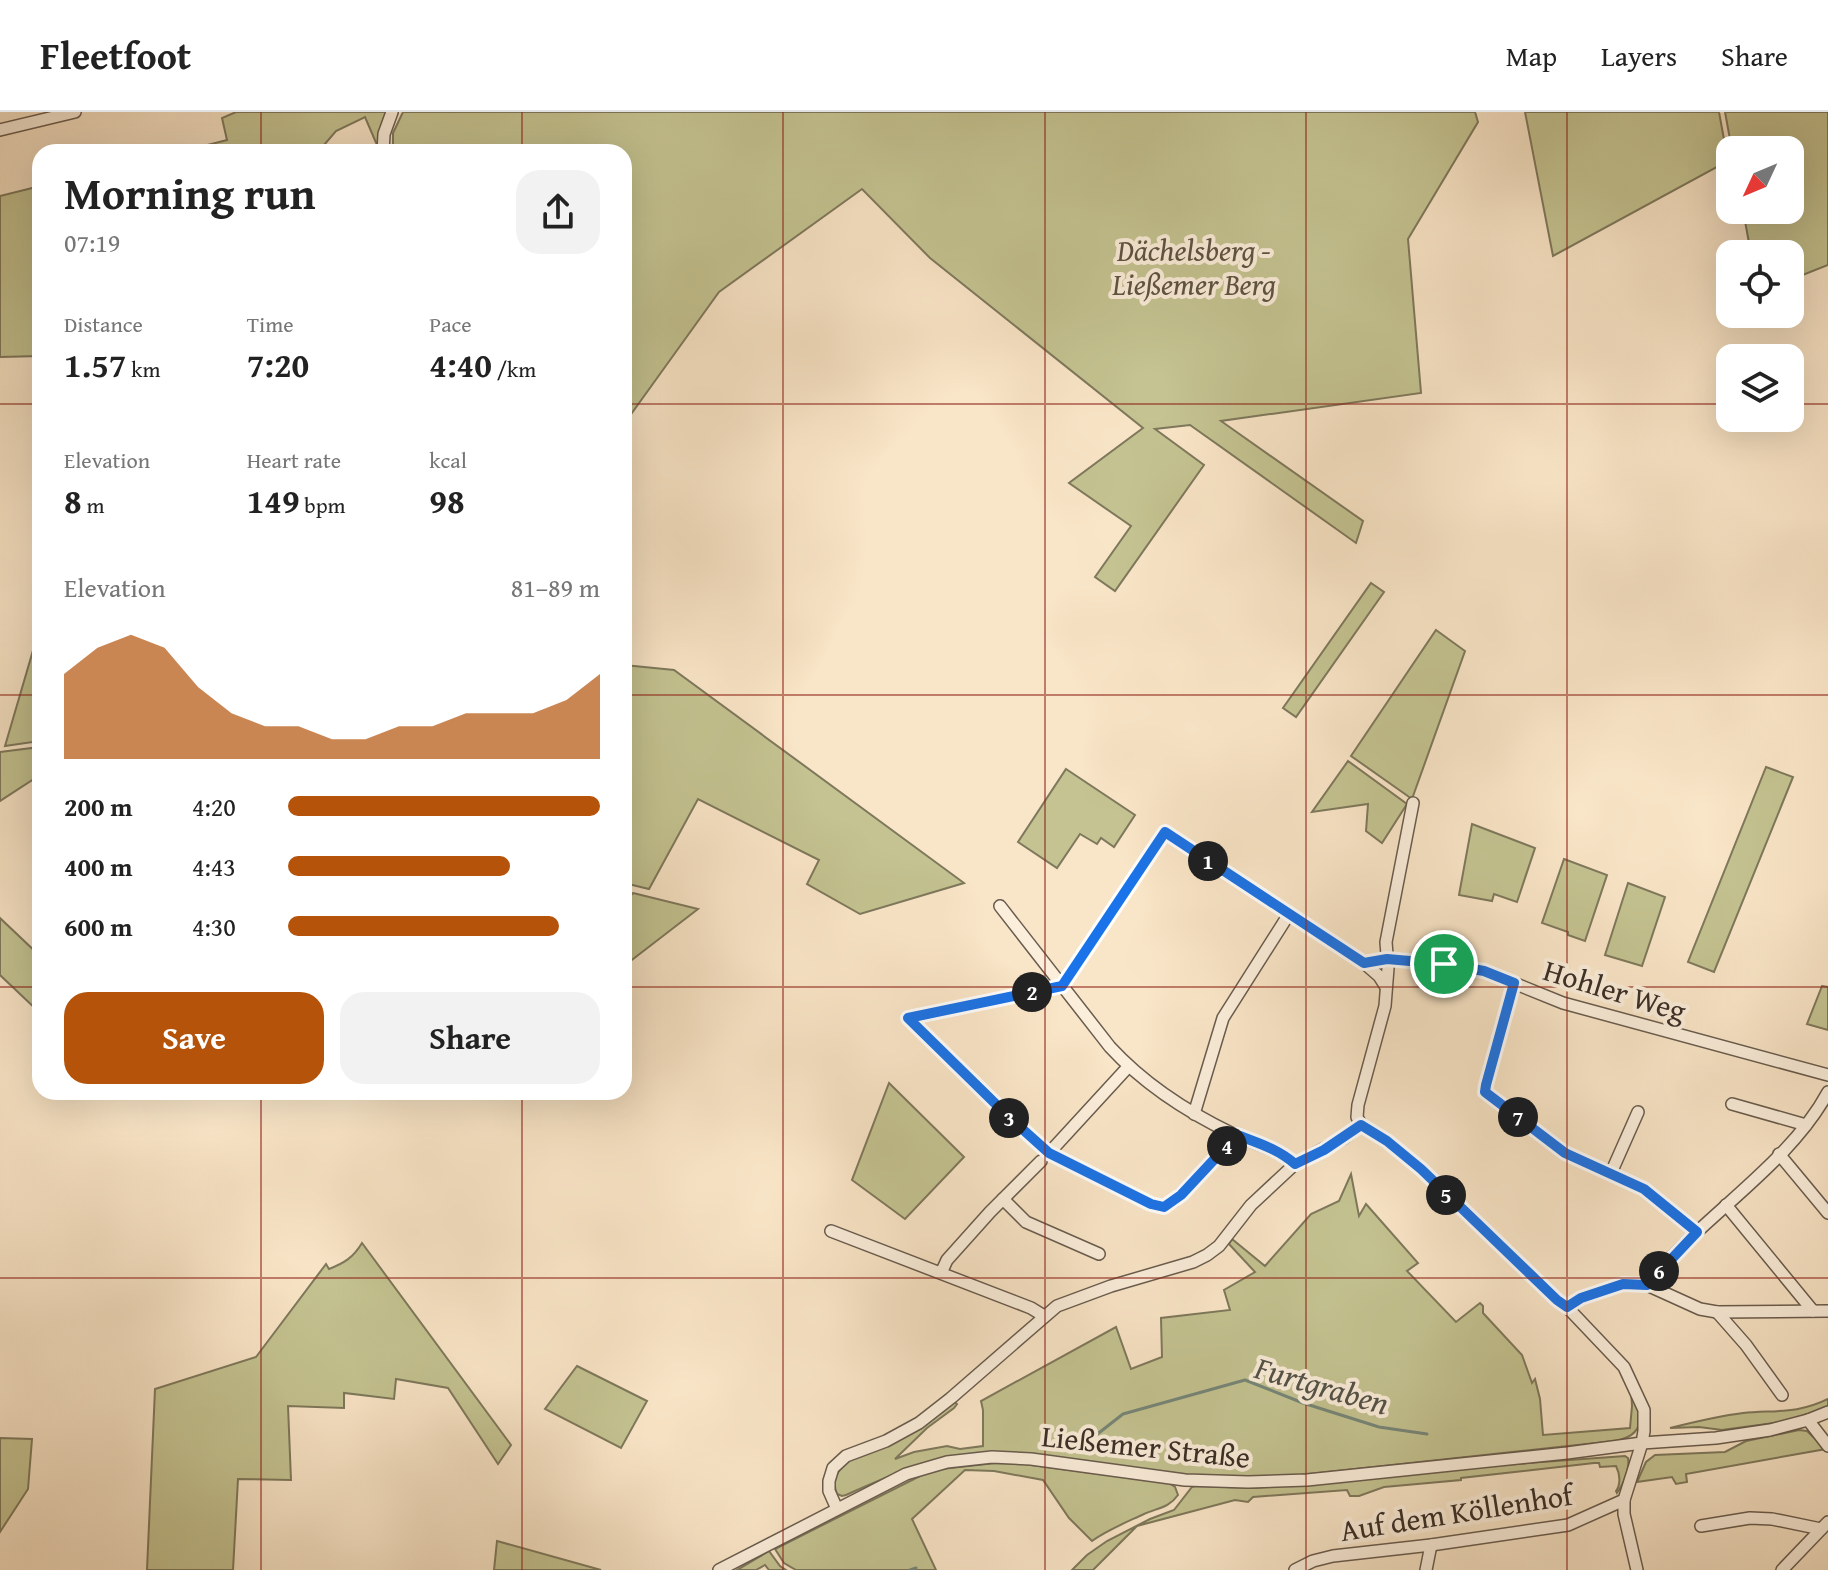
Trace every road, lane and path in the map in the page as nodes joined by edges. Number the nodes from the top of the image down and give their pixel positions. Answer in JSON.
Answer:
{"nodes":[{"id":1,"x":75,"y":112,"type":"edge"},
{"id":2,"x":392,"y":112,"type":"edge"},
{"id":3,"x":0,"y":130,"type":"edge"},
{"id":4,"x":383,"y":144,"type":"edge"},
{"id":5,"x":1413,"y":803,"type":"dead end"},
{"id":6,"x":1000,"y":906,"type":"dead end"},
{"id":7,"x":1289,"y":914,"type":"junction"},
{"id":8,"x":1387,"y":959,"type":"junction"},
{"id":9,"x":1364,"y":963,"type":"junction"},
{"id":10,"x":1514,"y":983,"type":"junction"},
{"id":11,"x":1062,"y":986,"type":"junction"},
{"id":12,"x":1386,"y":987,"type":"junction"},
{"id":13,"x":1128,"y":1067,"type":"junction"},
{"id":14,"x":1828,"y":1075,"type":"edge"},
{"id":15,"x":1828,"y":1092,"type":"edge"},
{"id":16,"x":1732,"y":1104,"type":"dead end"},
{"id":17,"x":1638,"y":1112,"type":"dead end"},
{"id":18,"x":1194,"y":1114,"type":"junction"},
{"id":19,"x":1361,"y":1125,"type":"junction"},
{"id":20,"x":1806,"y":1125,"type":"junction"},
{"id":21,"x":1237,"y":1135,"type":"junction"},
{"id":22,"x":1779,"y":1154,"type":"junction"},
{"id":23,"x":1045,"y":1157,"type":"junction"},
{"id":24,"x":1295,"y":1164,"type":"junction"},
{"id":25,"x":1611,"y":1173,"type":"junction"},
{"id":26,"x":1003,"y":1199,"type":"junction"},
{"id":27,"x":1726,"y":1205,"type":"junction"},
{"id":28,"x":1828,"y":1213,"type":"edge"},
{"id":29,"x":831,"y":1231,"type":"dead end"},
{"id":30,"x":1697,"y":1232,"type":"junction"},
{"id":31,"x":1099,"y":1254,"type":"dead end"},
{"id":32,"x":941,"y":1273,"type":"junction"},
{"id":33,"x":1647,"y":1285,"type":"junction"},
{"id":34,"x":1567,"y":1307,"type":"junction"},
{"id":35,"x":1813,"y":1311,"type":"junction"},
{"id":36,"x":1828,"y":1311,"type":"edge"},
{"id":37,"x":1717,"y":1312,"type":"junction"},
{"id":38,"x":1044,"y":1316,"type":"junction"},
{"id":39,"x":1782,"y":1395,"type":"dead end"},
{"id":40,"x":1828,"y":1412,"type":"edge"},
{"id":41,"x":1808,"y":1420,"type":"junction"},
{"id":42,"x":1642,"y":1443,"type":"junction"},
{"id":43,"x":1828,"y":1446,"type":"edge"},
{"id":44,"x":1624,"y":1500,"type":"junction"},
{"id":45,"x":837,"y":1509,"type":"junction"},
{"id":46,"x":1824,"y":1525,"type":"edge"},
{"id":47,"x":1701,"y":1526,"type":"dead end"},
{"id":48,"x":1431,"y":1545,"type":"junction"},
{"id":49,"x":719,"y":1570,"type":"edge"},
{"id":50,"x":1295,"y":1570,"type":"edge"},
{"id":51,"x":1426,"y":1570,"type":"edge"},
{"id":52,"x":1637,"y":1570,"type":"edge"},
{"id":53,"x":1782,"y":1570,"type":"edge"}],
"edges":[{"from":1,"to":3,"type":"street"},
{"from":2,"to":4,"type":"street"},
{"from":5,"to":8,"type":"street"},
{"from":6,"to":11,"type":"street"},
{"from":7,"to":9,"type":"street"},
{"from":7,"to":11,"type":"street"},
{"from":7,"to":18,"type":"street"},
{"from":8,"to":9,"type":"street","name":"Hohler Weg"},
{"from":8,"to":10,"type":"street","name":"Hohler Weg"},
{"from":8,"to":12,"type":"street"},
{"from":9,"to":12,"type":"street"},
{"from":10,"to":14,"type":"street","name":"Hohler Weg"},
{"from":10,"to":25,"type":"street"},
{"from":11,"to":13,"type":"street"},
{"from":11,"to":23,"type":"street"},
{"from":12,"to":19,"type":"street"},
{"from":13,"to":18,"type":"street"},
{"from":13,"to":23,"type":"street"},
{"from":15,"to":20,"type":"street"},
{"from":16,"to":20,"type":"street"},
{"from":17,"to":25,"type":"street"},
{"from":18,"to":21,"type":"street"},
{"from":19,"to":24,"type":"street"},
{"from":19,"to":34,"type":"street"},
{"from":20,"to":22,"type":"street"},
{"from":21,"to":23,"type":"street"},
{"from":21,"to":24,"type":"street"},
{"from":22,"to":27,"type":"street"},
{"from":22,"to":28,"type":"street"},
{"from":23,"to":26,"type":"street"},
{"from":24,"to":38,"type":"street"},
{"from":25,"to":30,"type":"street"},
{"from":26,"to":31,"type":"street"},
{"from":26,"to":32,"type":"street"},
{"from":27,"to":30,"type":"street"},
{"from":27,"to":35,"type":"street"},
{"from":29,"to":32,"type":"street"},
{"from":30,"to":33,"type":"street"},
{"from":32,"to":38,"type":"street"},
{"from":33,"to":34,"type":"street"},
{"from":33,"to":37,"type":"street"},
{"from":34,"to":42,"type":"street"},
{"from":35,"to":36,"type":"street"},
{"from":35,"to":37,"type":"street"},
{"from":37,"to":39,"type":"street"},
{"from":38,"to":45,"type":"street"},
{"from":40,"to":41,"type":"street","name":"Ließemer Straße"},
{"from":41,"to":42,"type":"street","name":"Ließemer Straße"},
{"from":41,"to":43,"type":"street"},
{"from":42,"to":44,"type":"street"},
{"from":42,"to":45,"type":"street","name":"Ließemer Straße"},
{"from":44,"to":48,"type":"street","name":"Auf dem Köllenhof"},
{"from":44,"to":52,"type":"street"},
{"from":45,"to":49,"type":"street","name":"Ließemer Straße"},
{"from":46,"to":47,"type":"street"},
{"from":46,"to":53,"type":"street"},
{"from":48,"to":50,"type":"street","name":"Auf dem Köllenhof"},
{"from":48,"to":51,"type":"street"}]}
